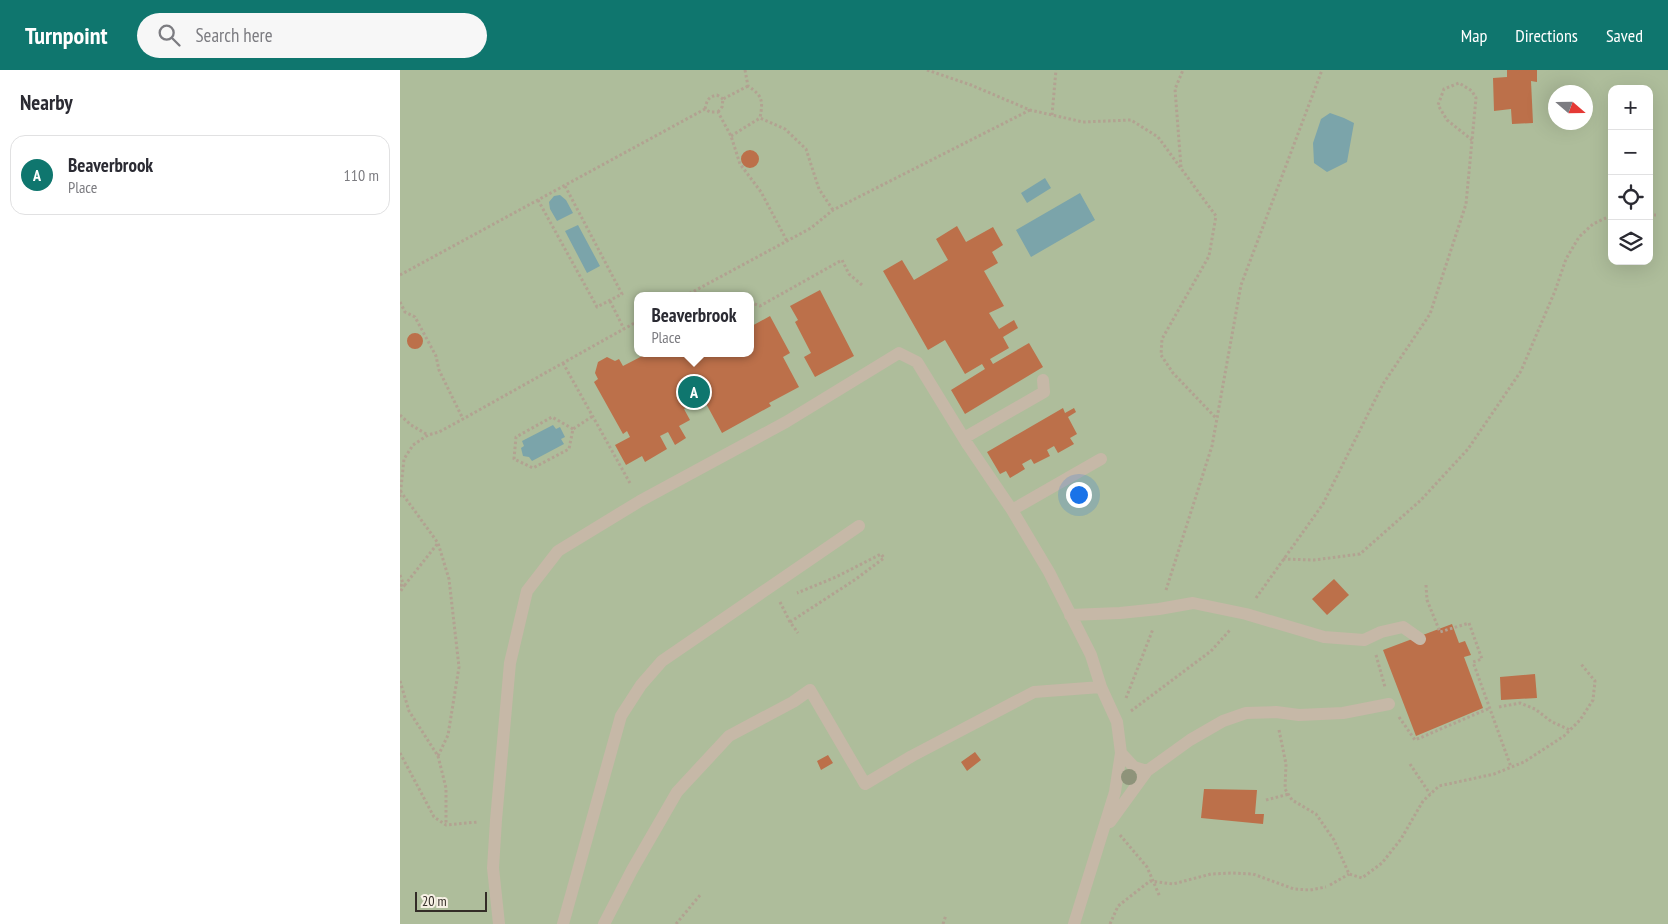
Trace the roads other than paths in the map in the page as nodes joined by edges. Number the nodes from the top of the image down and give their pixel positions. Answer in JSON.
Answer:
{"nodes":[{"id":1,"x":1043,"y":380,"type":"dead end"},
{"id":2,"x":964,"y":438,"type":"junction"},
{"id":3,"x":1101,"y":459,"type":"dead end"},
{"id":4,"x":1012,"y":510,"type":"junction"},
{"id":5,"x":859,"y":526,"type":"dead end"},
{"id":6,"x":1070,"y":615,"type":"junction"},
{"id":7,"x":1420,"y":639,"type":"dead end"},
{"id":8,"x":1101,"y":687,"type":"junction"},
{"id":9,"x":1389,"y":704,"type":"road end"},
{"id":10,"x":1121,"y":753,"type":"junction"},
{"id":11,"x":1148,"y":771,"type":"junction"},
{"id":12,"x":1104,"y":829,"type":"junction"},
{"id":13,"x":499,"y":924,"type":"edge"},
{"id":14,"x":563,"y":924,"type":"edge"},
{"id":15,"x":604,"y":924,"type":"edge"},
{"id":16,"x":1074,"y":924,"type":"edge"}],
"edges":[{"from":1,"to":2,"type":"lane"},
{"from":2,"to":4,"type":"lane"},
{"from":2,"to":13,"type":"lane"},
{"from":3,"to":4,"type":"lane"},
{"from":4,"to":6,"type":"lane"},
{"from":5,"to":14,"type":"lane"},
{"from":6,"to":7,"type":"lane"},
{"from":6,"to":8,"type":"lane"},
{"from":8,"to":10,"type":"lane"},
{"from":8,"to":15,"type":"lane"},
{"from":9,"to":11,"type":"lane"},
{"from":10,"to":11,"type":"lane"},
{"from":10,"to":12,"type":"lane"},
{"from":11,"to":12,"type":"lane"},
{"from":12,"to":16,"type":"lane"}]}
